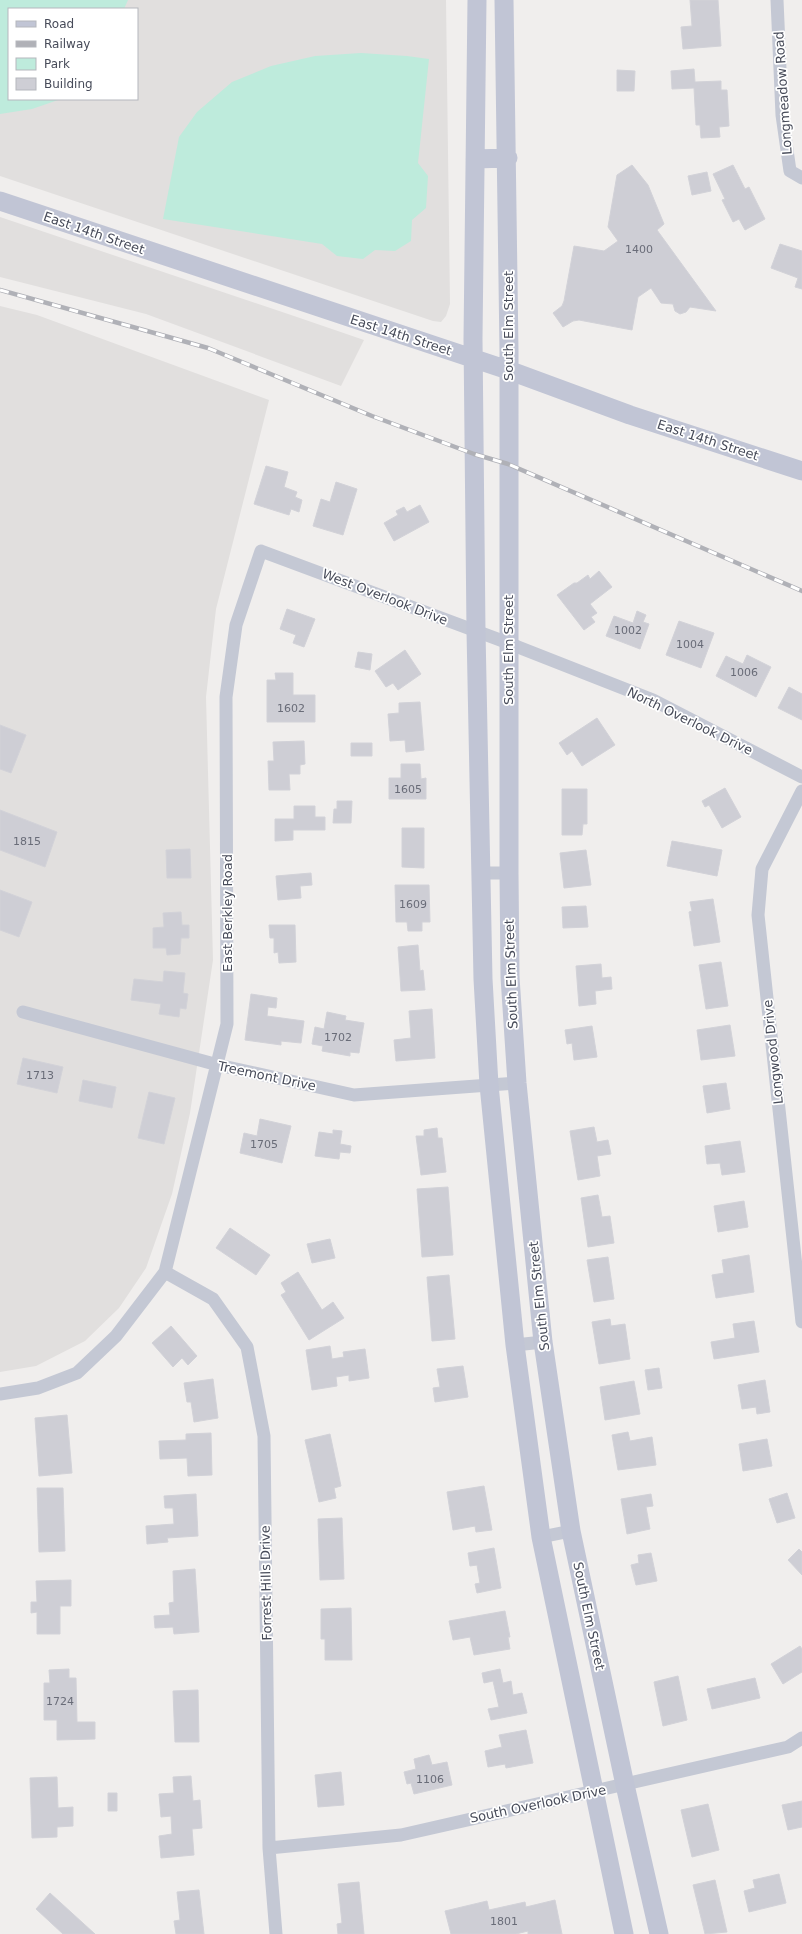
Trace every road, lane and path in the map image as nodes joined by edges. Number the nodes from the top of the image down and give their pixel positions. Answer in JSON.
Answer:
{"nodes":[{"id":1,"x":477,"y":0,"type":"edge"},
{"id":2,"x":504,"y":0,"type":"edge"},
{"id":3,"x":777,"y":0,"type":"edge"},
{"id":4,"x":508,"y":158,"type":"junction"},
{"id":5,"x":475,"y":159,"type":"junction"},
{"id":6,"x":802,"y":178,"type":"edge"},
{"id":7,"x":0,"y":201,"type":"edge"},
{"id":8,"x":474,"y":359,"type":"junction"},
{"id":9,"x":508,"y":370,"type":"junction"},
{"id":10,"x":802,"y":471,"type":"edge"},
{"id":11,"x":261,"y":550,"type":"joint"},
{"id":12,"x":476,"y":630,"type":"junction"},
{"id":13,"x":508,"y":643,"type":"junction"},
{"id":14,"x":802,"y":777,"type":"edge"},
{"id":15,"x":802,"y":791,"type":"edge"},
{"id":16,"x":481,"y":873,"type":"junction"},
{"id":17,"x":508,"y":873,"type":"junction"},
{"id":18,"x":23,"y":1012,"type":"dead end"},
{"id":19,"x":218,"y":1065,"type":"junction"},
{"id":20,"x":517,"y":1083,"type":"junction"},
{"id":21,"x":489,"y":1085,"type":"junction"},
{"id":22,"x":165,"y":1272,"type":"junction"},
{"id":23,"x":802,"y":1322,"type":"edge"},
{"id":24,"x":543,"y":1342,"type":"junction"},
{"id":25,"x":515,"y":1345,"type":"junction"},
{"id":26,"x":0,"y":1394,"type":"edge"},
{"id":27,"x":570,"y":1531,"type":"junction"},
{"id":28,"x":541,"y":1536,"type":"junction"},
{"id":29,"x":802,"y":1738,"type":"edge"},
{"id":30,"x":625,"y":1784,"type":"junction"},
{"id":31,"x":594,"y":1792,"type":"junction"},
{"id":32,"x":269,"y":1848,"type":"junction"},
{"id":33,"x":276,"y":1934,"type":"edge"},
{"id":34,"x":624,"y":1934,"type":"edge"},
{"id":35,"x":659,"y":1934,"type":"edge"}],
"edges":[{"from":1,"to":5,"type":"street","name":"South Elm Street"},
{"from":2,"to":4,"type":"street","name":"South Elm Street"},
{"from":3,"to":6,"type":"street","name":"Longmeadow Road"},
{"from":4,"to":5,"type":"street"},
{"from":4,"to":9,"type":"street","name":"South Elm Street"},
{"from":5,"to":8,"type":"street","name":"South Elm Street"},
{"from":7,"to":8,"type":"street","name":"East 14th Street"},
{"from":8,"to":9,"type":"street","name":"East 14th Street"},
{"from":8,"to":12,"type":"street","name":"South Elm Street"},
{"from":9,"to":10,"type":"street","name":"East 14th Street"},
{"from":9,"to":13,"type":"street","name":"South Elm Street"},
{"from":11,"to":12,"type":"street","name":"West Overlook Drive"},
{"from":11,"to":19,"type":"street","name":"East Berkley Road"},
{"from":12,"to":13,"type":"street","name":"West Overlook Drive"},
{"from":12,"to":16,"type":"street","name":"South Elm Street"},
{"from":13,"to":14,"type":"street","name":"North Overlook Drive"},
{"from":13,"to":17,"type":"street","name":"South Elm Street"},
{"from":15,"to":23,"type":"street","name":"Longwood Drive"},
{"from":16,"to":17,"type":"street"},
{"from":16,"to":21,"type":"street","name":"South Elm Street"},
{"from":17,"to":20,"type":"street","name":"South Elm Street"},
{"from":18,"to":19,"type":"street","name":"Treemont Drive"},
{"from":19,"to":21,"type":"street","name":"Treemont Drive"},
{"from":19,"to":22,"type":"street","name":"East Berkley Road"},
{"from":20,"to":21,"type":"street","name":"Treemont Drive"},
{"from":20,"to":24,"type":"street","name":"South Elm Street"},
{"from":21,"to":25,"type":"street","name":"South Elm Street"},
{"from":22,"to":26,"type":"street"},
{"from":22,"to":32,"type":"street","name":"Forrest Hills Drive"},
{"from":24,"to":25,"type":"street"},
{"from":24,"to":27,"type":"street","name":"South Elm Street"},
{"from":25,"to":28,"type":"street","name":"South Elm Street"},
{"from":27,"to":28,"type":"street"},
{"from":27,"to":30,"type":"street","name":"South Elm Street"},
{"from":28,"to":31,"type":"street","name":"South Elm Street"},
{"from":29,"to":30,"type":"street","name":"South Overlook Drive"},
{"from":30,"to":31,"type":"street","name":"South Overlook Drive"},
{"from":30,"to":35,"type":"street","name":"South Elm Street"},
{"from":31,"to":32,"type":"street","name":"South Overlook Drive"},
{"from":31,"to":34,"type":"street","name":"South Elm Street"},
{"from":32,"to":33,"type":"street","name":"Forrest Hills Drive"}]}
